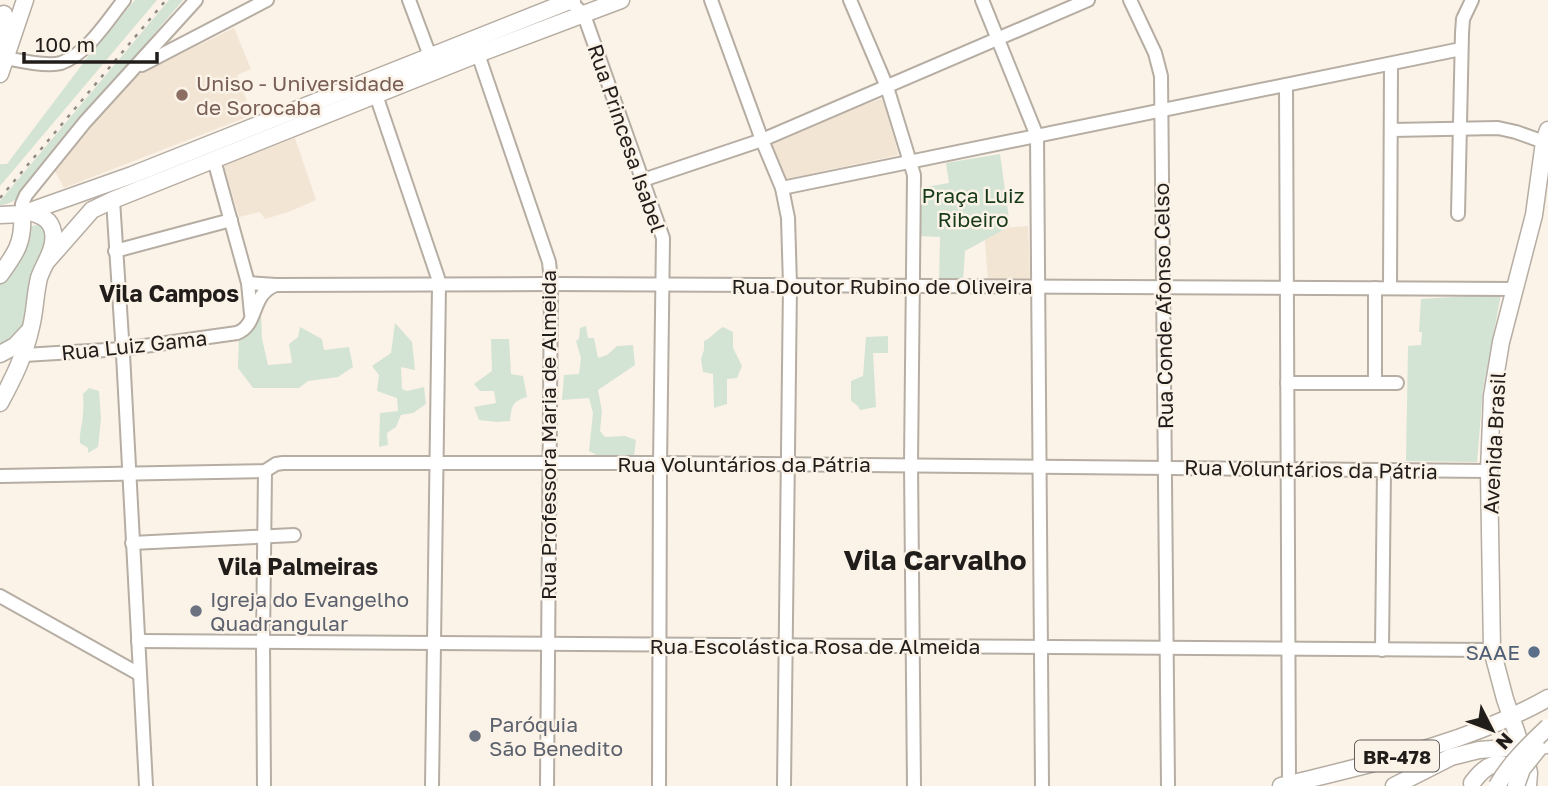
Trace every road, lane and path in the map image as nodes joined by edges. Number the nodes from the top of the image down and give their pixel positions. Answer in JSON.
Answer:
{"nodes":[{"id":1,"x":25,"y":0,"type":"edge"},
{"id":2,"x":124,"y":0,"type":"edge"},
{"id":3,"x":196,"y":0,"type":"edge"},
{"id":4,"x":267,"y":0,"type":"edge"},
{"id":5,"x":409,"y":0,"type":"edge"},
{"id":6,"x":621,"y":0,"type":"edge"},
{"id":7,"x":711,"y":0,"type":"edge"},
{"id":8,"x":850,"y":0,"type":"edge"},
{"id":9,"x":982,"y":0,"type":"edge"},
{"id":10,"x":1088,"y":0,"type":"edge"},
{"id":11,"x":1130,"y":0,"type":"edge"},
{"id":12,"x":1472,"y":0,"type":"edge"},
{"id":13,"x":571,"y":1,"type":"edge"},
{"id":14,"x":4,"y":13,"type":"edge"},
{"id":15,"x":583,"y":15,"type":"junction"},
{"id":16,"x":998,"y":39,"type":"junction"},
{"id":17,"x":1461,"y":49,"type":"junction"},
{"id":18,"x":478,"y":54,"type":"junction"},
{"id":19,"x":431,"y":56,"type":"junction"},
{"id":20,"x":5,"y":61,"type":"edge"},
{"id":21,"x":1391,"y":64,"type":"junction"},
{"id":22,"x":446,"y":67,"type":"junction"},
{"id":23,"x":135,"y":68,"type":"junction"},
{"id":24,"x":1286,"y":85,"type":"junction"},
{"id":25,"x":887,"y":87,"type":"junction"},
{"id":26,"x":376,"y":95,"type":"junction"},
{"id":27,"x":1161,"y":111,"type":"junction"},
{"id":28,"x":1460,"y":129,"type":"junction"},
{"id":29,"x":1391,"y":130,"type":"junction"},
{"id":30,"x":1037,"y":136,"type":"junction"},
{"id":31,"x":1546,"y":136,"type":"edge"},
{"id":32,"x":762,"y":140,"type":"junction"},
{"id":33,"x":214,"y":160,"type":"junction"},
{"id":34,"x":910,"y":162,"type":"junction"},
{"id":35,"x":132,"y":174,"type":"junction"},
{"id":36,"x":643,"y":180,"type":"junction"},
{"id":37,"x":782,"y":188,"type":"junction"},
{"id":38,"x":113,"y":200,"type":"junction"},
{"id":39,"x":1458,"y":214,"type":"dead end"},
{"id":40,"x":0,"y":215,"type":"edge"},
{"id":41,"x":25,"y":217,"type":"junction"},
{"id":42,"x":230,"y":220,"type":"junction"},
{"id":43,"x":115,"y":251,"type":"junction"},
{"id":44,"x":48,"y":260,"type":"junction"},
{"id":45,"x":0,"y":275,"type":"edge"},
{"id":46,"x":248,"y":283,"type":"junction"},
{"id":47,"x":551,"y":284,"type":"junction"},
{"id":48,"x":276,"y":285,"type":"junction"},
{"id":49,"x":439,"y":285,"type":"junction"},
{"id":50,"x":663,"y":285,"type":"junction"},
{"id":51,"x":790,"y":285,"type":"junction"},
{"id":52,"x":912,"y":286,"type":"junction"},
{"id":53,"x":1037,"y":286,"type":"junction"},
{"id":54,"x":1163,"y":287,"type":"junction"},
{"id":55,"x":1287,"y":287,"type":"junction"},
{"id":56,"x":1375,"y":288,"type":"junction"},
{"id":57,"x":1390,"y":288,"type":"junction"},
{"id":58,"x":1515,"y":289,"type":"junction"},
{"id":59,"x":251,"y":317,"type":"junction"},
{"id":60,"x":32,"y":326,"type":"junction"},
{"id":61,"x":123,"y":349,"type":"junction"},
{"id":62,"x":0,"y":355,"type":"edge"},
{"id":63,"x":24,"y":355,"type":"junction"},
{"id":64,"x":1287,"y":383,"type":"junction"},
{"id":65,"x":1375,"y":383,"type":"junction"},
{"id":66,"x":1397,"y":383,"type":"dead end"},
{"id":67,"x":0,"y":403,"type":"edge"},
{"id":68,"x":660,"y":463,"type":"junction"},
{"id":69,"x":437,"y":464,"type":"junction"},
{"id":70,"x":550,"y":464,"type":"junction"},
{"id":71,"x":787,"y":464,"type":"junction"},
{"id":72,"x":911,"y":466,"type":"junction"},
{"id":73,"x":1039,"y":467,"type":"junction"},
{"id":74,"x":1165,"y":467,"type":"junction"},
{"id":75,"x":1288,"y":468,"type":"junction"},
{"id":76,"x":1384,"y":470,"type":"junction"},
{"id":77,"x":265,"y":471,"type":"junction"},
{"id":78,"x":1489,"y":471,"type":"junction"},
{"id":79,"x":128,"y":475,"type":"junction"},
{"id":80,"x":0,"y":476,"type":"edge"},
{"id":81,"x":264,"y":536,"type":"junction"},
{"id":82,"x":294,"y":536,"type":"dead end"},
{"id":83,"x":132,"y":543,"type":"junction"},
{"id":84,"x":0,"y":596,"type":"edge"},
{"id":85,"x":138,"y":642,"type":"junction"},
{"id":86,"x":263,"y":642,"type":"junction"},
{"id":87,"x":434,"y":643,"type":"junction"},
{"id":88,"x":548,"y":644,"type":"junction"},
{"id":89,"x":659,"y":645,"type":"junction"},
{"id":90,"x":784,"y":646,"type":"junction"},
{"id":91,"x":913,"y":647,"type":"junction"},
{"id":92,"x":1040,"y":647,"type":"junction"},
{"id":93,"x":1166,"y":648,"type":"junction"},
{"id":94,"x":1288,"y":649,"type":"junction"},
{"id":95,"x":1382,"y":650,"type":"junction"},
{"id":96,"x":1492,"y":650,"type":"junction"},
{"id":97,"x":139,"y":674,"type":"junction"},
{"id":98,"x":1548,"y":698,"type":"edge"},
{"id":99,"x":1505,"y":699,"type":"junction"},
{"id":100,"x":1530,"y":708,"type":"junction"},
{"id":101,"x":1511,"y":718,"type":"junction"},
{"id":102,"x":1548,"y":727,"type":"edge"},
{"id":103,"x":1548,"y":738,"type":"edge"},
{"id":104,"x":1548,"y":745,"type":"edge"},
{"id":105,"x":1522,"y":748,"type":"junction"},
{"id":106,"x":1447,"y":758,"type":"junction"},
{"id":107,"x":1471,"y":784,"type":"edge"},
{"id":108,"x":1285,"y":785,"type":"edge"},
{"id":109,"x":146,"y":786,"type":"edge"},
{"id":110,"x":264,"y":786,"type":"edge"},
{"id":111,"x":432,"y":786,"type":"edge"},
{"id":112,"x":547,"y":786,"type":"edge"},
{"id":113,"x":659,"y":786,"type":"edge"},
{"id":114,"x":783,"y":786,"type":"edge"},
{"id":115,"x":914,"y":786,"type":"edge"},
{"id":116,"x":1042,"y":786,"type":"edge"},
{"id":117,"x":1168,"y":786,"type":"edge"},
{"id":118,"x":1394,"y":786,"type":"edge"},
{"id":119,"x":1497,"y":786,"type":"edge"},
{"id":120,"x":1516,"y":786,"type":"edge"},
{"id":121,"x":1523,"y":786,"type":"edge"},
{"id":122,"x":1528,"y":786,"type":"edge"}],
"edges":[{"from":1,"to":20,"type":"main road"},
{"from":2,"to":20,"type":"street"},
{"from":3,"to":23,"type":"street"},
{"from":4,"to":23,"type":"street"},
{"from":5,"to":19,"type":"street"},
{"from":6,"to":15,"type":"main road"},
{"from":7,"to":32,"type":"street"},
{"from":8,"to":25,"type":"street"},
{"from":9,"to":16,"type":"street"},
{"from":10,"to":16,"type":"street"},
{"from":11,"to":27,"type":"street","name":"Rua Conde Afonso Celso"},
{"from":12,"to":17,"type":"street"},
{"from":13,"to":15,"type":"street","name":"Rua Princesa Isabel"},
{"from":13,"to":19,"type":"main road"},
{"from":14,"to":20,"type":"main road"},
{"from":15,"to":18,"type":"main road"},
{"from":15,"to":36,"type":"street","name":"Rua Princesa Isabel"},
{"from":16,"to":25,"type":"street"},
{"from":16,"to":30,"type":"street"},
{"from":17,"to":21,"type":"street"},
{"from":17,"to":28,"type":"street"},
{"from":18,"to":22,"type":"main road"},
{"from":18,"to":47,"type":"street","name":"Rua Professora Maria de Almeida"},
{"from":19,"to":22,"type":"street"},
{"from":19,"to":35,"type":"main road"},
{"from":21,"to":24,"type":"street"},
{"from":21,"to":29,"type":"street"},
{"from":22,"to":26,"type":"main road"},
{"from":23,"to":41,"type":"street"},
{"from":24,"to":27,"type":"street"},
{"from":24,"to":55,"type":"street"},
{"from":25,"to":32,"type":"street"},
{"from":25,"to":34,"type":"street"},
{"from":26,"to":33,"type":"main road"},
{"from":26,"to":49,"type":"street"},
{"from":27,"to":30,"type":"street"},
{"from":27,"to":54,"type":"street","name":"Rua Conde Afonso Celso"},
{"from":28,"to":29,"type":"street"},
{"from":28,"to":31,"type":"street"},
{"from":28,"to":39,"type":"street"},
{"from":29,"to":57,"type":"street"},
{"from":30,"to":34,"type":"street"},
{"from":30,"to":53,"type":"street"},
{"from":31,"to":58,"type":"main road","name":"Avenida Brasil"},
{"from":32,"to":36,"type":"street"},
{"from":32,"to":37,"type":"street"},
{"from":33,"to":38,"type":"main road"},
{"from":33,"to":42,"type":"street"},
{"from":34,"to":37,"type":"street"},
{"from":34,"to":52,"type":"street"},
{"from":35,"to":38,"type":"main road"},
{"from":35,"to":41,"type":"main road"},
{"from":36,"to":50,"type":"street","name":"Rua Princesa Isabel"},
{"from":37,"to":51,"type":"street"},
{"from":38,"to":43,"type":"street"},
{"from":38,"to":44,"type":"main road"},
{"from":40,"to":41,"type":"main road"},
{"from":41,"to":44,"type":"main road"},
{"from":41,"to":45,"type":"main road"},
{"from":42,"to":43,"type":"street"},
{"from":42,"to":46,"type":"street"},
{"from":43,"to":61,"type":"street"},
{"from":44,"to":60,"type":"main road"},
{"from":46,"to":48,"type":"street","name":"Rua Doutor Rubino de Oliveira"},
{"from":46,"to":59,"type":"street"},
{"from":47,"to":49,"type":"street","name":"Rua Doutor Rubino de Oliveira"},
{"from":47,"to":50,"type":"street","name":"Rua Doutor Rubino de Oliveira"},
{"from":47,"to":70,"type":"street","name":"Rua Professora Maria de Almeida"},
{"from":48,"to":49,"type":"street","name":"Rua Doutor Rubino de Oliveira"},
{"from":48,"to":59,"type":"street"},
{"from":49,"to":69,"type":"street"},
{"from":50,"to":51,"type":"street","name":"Rua Doutor Rubino de Oliveira"},
{"from":50,"to":68,"type":"street","name":"Rua Princesa Isabel"},
{"from":51,"to":52,"type":"street","name":"Rua Doutor Rubino de Oliveira"},
{"from":51,"to":71,"type":"street"},
{"from":52,"to":53,"type":"street","name":"Rua Doutor Rubino de Oliveira"},
{"from":52,"to":72,"type":"street"},
{"from":53,"to":54,"type":"street","name":"Rua Doutor Rubino de Oliveira"},
{"from":53,"to":73,"type":"street"},
{"from":54,"to":55,"type":"street","name":"Rua Doutor Rubino de Oliveira"},
{"from":54,"to":74,"type":"street","name":"Rua Conde Afonso Celso"},
{"from":55,"to":56,"type":"street","name":"Rua Doutor Rubino de Oliveira"},
{"from":55,"to":64,"type":"street"},
{"from":56,"to":57,"type":"street","name":"Rua Doutor Rubino de Oliveira"},
{"from":56,"to":65,"type":"street"},
{"from":57,"to":58,"type":"street","name":"Rua Doutor Rubino de Oliveira"},
{"from":58,"to":78,"type":"main road","name":"Avenida Brasil"},
{"from":59,"to":61,"type":"street","name":"Rua Luiz Gama"},
{"from":60,"to":62,"type":"main road"},
{"from":60,"to":63,"type":"main road"},
{"from":61,"to":63,"type":"street","name":"Rua Luiz Gama"},
{"from":61,"to":79,"type":"street"},
{"from":62,"to":63,"type":"main road"},
{"from":63,"to":67,"type":"main road"},
{"from":64,"to":65,"type":"street"},
{"from":64,"to":75,"type":"street"},
{"from":65,"to":66,"type":"street"},
{"from":68,"to":70,"type":"street","name":"Rua Voluntários da Pátria"},
{"from":68,"to":71,"type":"street","name":"Rua Voluntários da Pátria"},
{"from":68,"to":89,"type":"street","name":"Rua Princesa Isabel"},
{"from":69,"to":70,"type":"street","name":"Rua Voluntários da Pátria"},
{"from":69,"to":77,"type":"street","name":"Rua Voluntários da Pátria"},
{"from":69,"to":87,"type":"street"},
{"from":70,"to":88,"type":"street","name":"Rua Professora Maria de Almeida"},
{"from":71,"to":72,"type":"street","name":"Rua Voluntários da Pátria"},
{"from":71,"to":90,"type":"street"},
{"from":72,"to":73,"type":"street","name":"Rua Voluntários da Pátria"},
{"from":72,"to":91,"type":"street"},
{"from":73,"to":74,"type":"street","name":"Rua Voluntários da Pátria"},
{"from":73,"to":92,"type":"street"},
{"from":74,"to":75,"type":"street","name":"Rua Voluntários da Pátria"},
{"from":74,"to":93,"type":"street","name":"Rua Conde Afonso Celso"},
{"from":75,"to":76,"type":"street","name":"Rua Voluntários da Pátria"},
{"from":75,"to":94,"type":"street"},
{"from":76,"to":78,"type":"street","name":"Rua Voluntários da Pátria"},
{"from":76,"to":95,"type":"street"},
{"from":77,"to":79,"type":"street","name":"Rua Voluntários da Pátria"},
{"from":77,"to":81,"type":"street"},
{"from":78,"to":96,"type":"main road","name":"Avenida Brasil"},
{"from":79,"to":80,"type":"street","name":"Rua Voluntários da Pátria"},
{"from":79,"to":83,"type":"street"},
{"from":81,"to":82,"type":"street"},
{"from":81,"to":83,"type":"street"},
{"from":81,"to":86,"type":"street"},
{"from":83,"to":85,"type":"street"},
{"from":84,"to":97,"type":"street"},
{"from":85,"to":86,"type":"street","name":"Rua Escolástica Rosa de Almeida"},
{"from":85,"to":97,"type":"street"},
{"from":86,"to":87,"type":"street","name":"Rua Escolástica Rosa de Almeida"},
{"from":86,"to":110,"type":"street"},
{"from":87,"to":88,"type":"street","name":"Rua Escolástica Rosa de Almeida"},
{"from":87,"to":111,"type":"street"},
{"from":88,"to":89,"type":"street","name":"Rua Escolástica Rosa de Almeida"},
{"from":88,"to":112,"type":"street","name":"Rua Professora Maria de Almeida"},
{"from":89,"to":90,"type":"street","name":"Rua Escolástica Rosa de Almeida"},
{"from":89,"to":113,"type":"street","name":"Rua Princesa Isabel"},
{"from":90,"to":91,"type":"street","name":"Rua Escolástica Rosa de Almeida"},
{"from":90,"to":114,"type":"street"},
{"from":91,"to":92,"type":"street","name":"Rua Escolástica Rosa de Almeida"},
{"from":91,"to":115,"type":"street"},
{"from":92,"to":93,"type":"street","name":"Rua Escolástica Rosa de Almeida"},
{"from":92,"to":116,"type":"street"},
{"from":93,"to":94,"type":"street","name":"Rua Escolástica Rosa de Almeida"},
{"from":93,"to":117,"type":"street","name":"Rua Conde Afonso Celso"},
{"from":94,"to":95,"type":"street","name":"Rua Escolástica Rosa de Almeida"},
{"from":94,"to":108,"type":"street"},
{"from":95,"to":96,"type":"street","name":"Rua Escolástica Rosa de Almeida"},
{"from":96,"to":99,"type":"main road","name":"Avenida Brasil"},
{"from":97,"to":109,"type":"street"},
{"from":98,"to":100,"type":"main road","number":"BR-478"},
{"from":99,"to":100,"type":"main road"},
{"from":99,"to":101,"type":"main road","name":"Avenida Brasil"},
{"from":100,"to":101,"type":"main road","number":"BR-478"},
{"from":101,"to":105,"type":"main road","name":"Avenida Brasil"},
{"from":101,"to":108,"type":"main road","number":"BR-478"},
{"from":102,"to":119,"type":"main road","bridge":true},
{"from":103,"to":120,"type":"main road","bridge":true},
{"from":104,"to":105,"type":"main road","number":"BR-478"},
{"from":105,"to":106,"type":"main road","number":"BR-478"},
{"from":105,"to":122,"type":"main road","name":"Avenida Brasil"},
{"from":106,"to":107,"type":"main road"},
{"from":106,"to":118,"type":"main road","number":"BR-478"},
{"from":107,"to":121,"type":"main road"}]}
